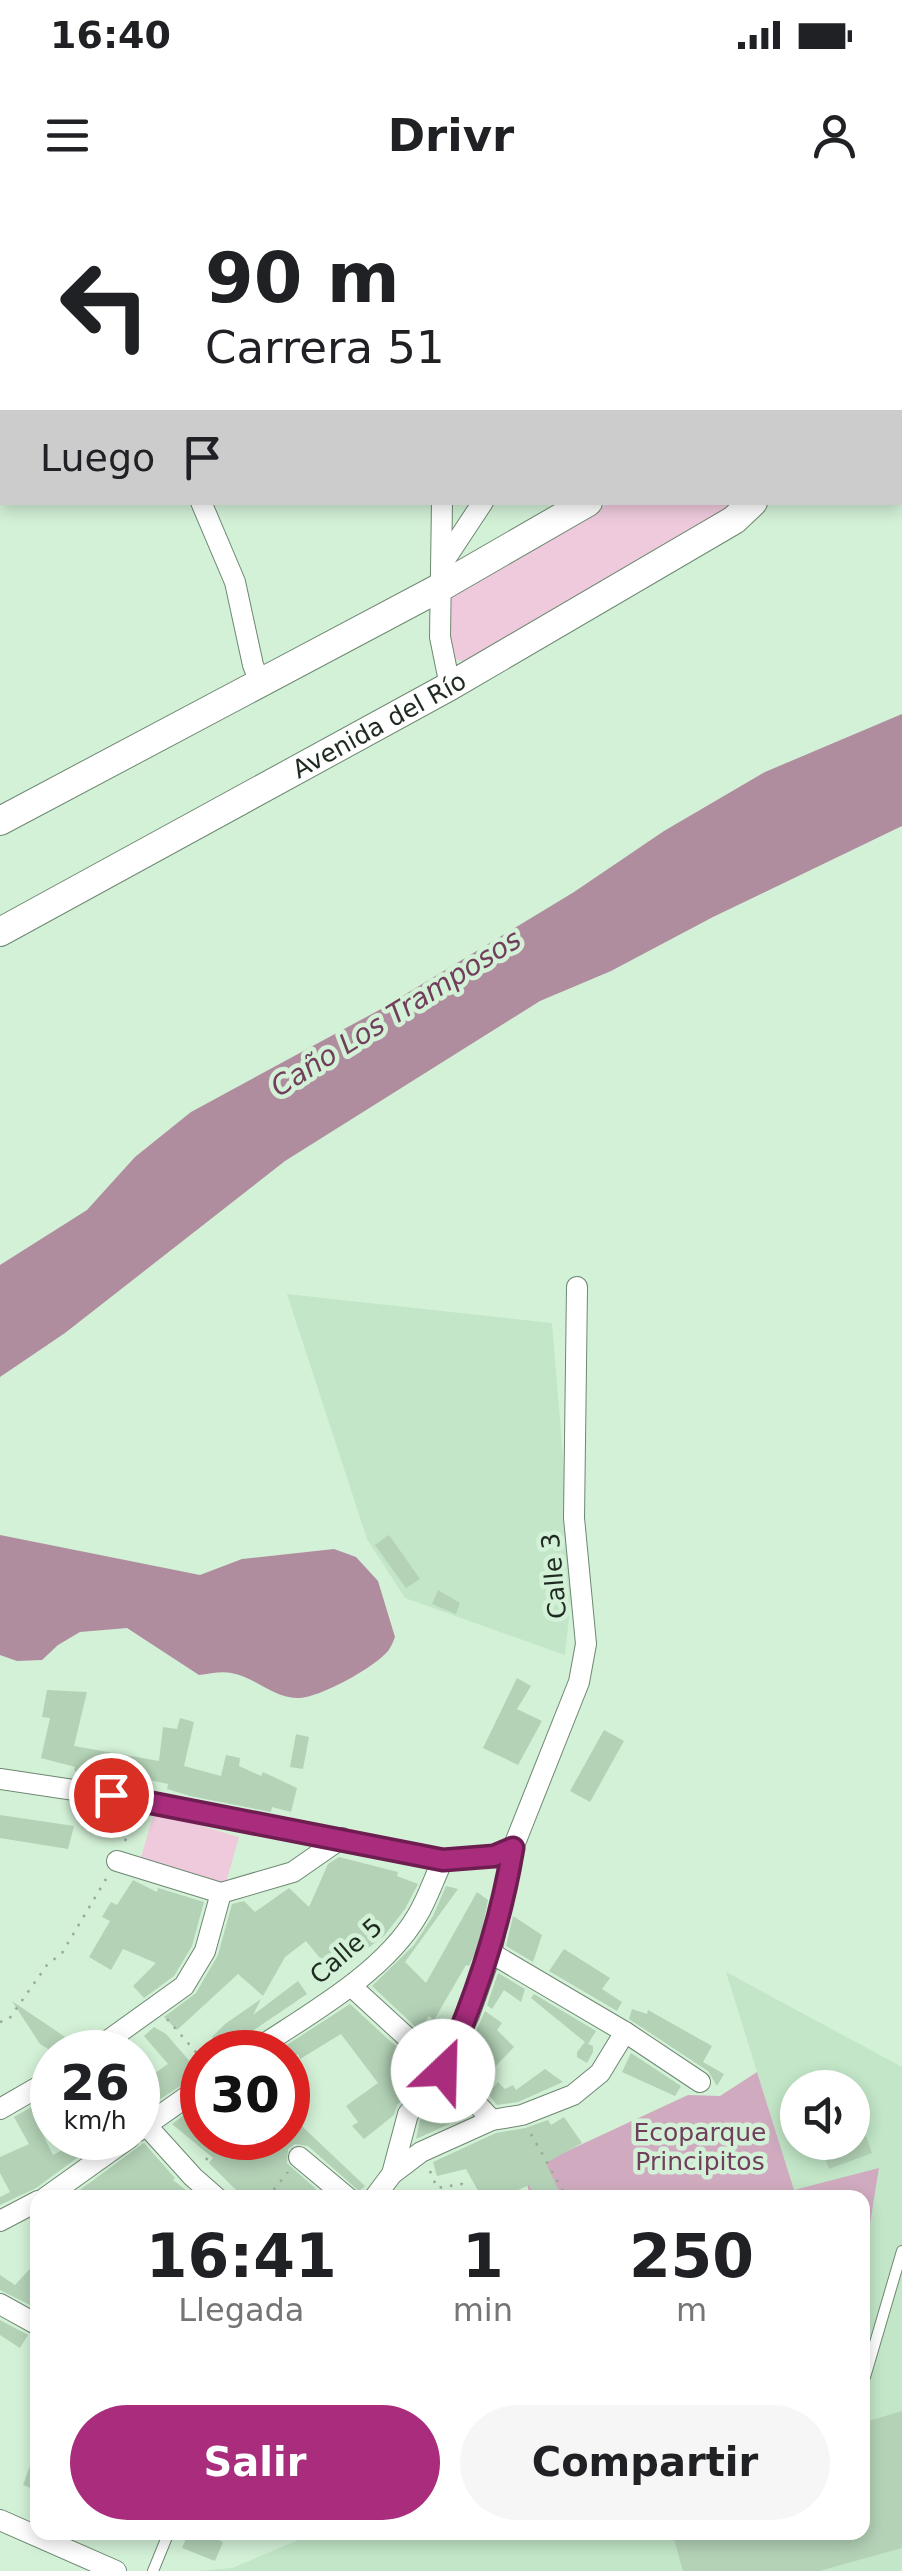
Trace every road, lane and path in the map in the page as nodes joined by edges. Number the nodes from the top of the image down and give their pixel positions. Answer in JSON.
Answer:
{"nodes":[{"id":1,"x":202,"y":505,"type":"edge"},
{"id":2,"x":442,"y":505,"type":"edge"},
{"id":3,"x":481,"y":505,"type":"edge"},
{"id":4,"x":582,"y":505,"type":"edge"},
{"id":5,"x":750,"y":505,"type":"edge"},
{"id":6,"x":440,"y":576,"type":"junction"},
{"id":7,"x":260,"y":682,"type":"junction"},
{"id":8,"x":450,"y":686,"type":"junction"},
{"id":9,"x":0,"y":821,"type":"edge"},
{"id":10,"x":0,"y":932,"type":"edge"},
{"id":11,"x":577,"y":1287,"type":"dead end"},
{"id":12,"x":0,"y":1779,"type":"edge"},
{"id":13,"x":141,"y":1800,"type":"junction"},
{"id":14,"x":342,"y":1838,"type":"junction"},
{"id":15,"x":513,"y":1848,"type":"junction"},
{"id":16,"x":443,"y":1860,"type":"junction"},
{"id":17,"x":116,"y":1861,"type":"junction"},
{"id":18,"x":222,"y":1894,"type":"junction"},
{"id":19,"x":490,"y":1953,"type":"junction"},
{"id":20,"x":350,"y":1986,"type":"junction"},
{"id":21,"x":156,"y":2007,"type":"junction"},
{"id":22,"x":0,"y":2022,"type":"edge"},
{"id":23,"x":123,"y":2030,"type":"edge"},
{"id":24,"x":285,"y":2030,"type":"edge"},
{"id":25,"x":625,"y":2032,"type":"junction"},
{"id":26,"x":180,"y":2034,"type":"edge"},
{"id":27,"x":443,"y":2071,"type":"junction"},
{"id":28,"x":700,"y":2082,"type":"dead end"},
{"id":29,"x":30,"y":2092,"type":"edge"},
{"id":30,"x":0,"y":2109,"type":"edge"},
{"id":31,"x":522,"y":2116,"type":"junction"},
{"id":32,"x":492,"y":2120,"type":"junction"},
{"id":33,"x":160,"y":2150,"type":"edge"},
{"id":34,"x":421,"y":2152,"type":"junction"},
{"id":35,"x":98,"y":2160,"type":"edge"},
{"id":36,"x":206,"y":2160,"type":"edge"},
{"id":37,"x":297,"y":2160,"type":"edge"},
{"id":38,"x":301,"y":2160,"type":"edge"},
{"id":39,"x":392,"y":2174,"type":"junction"},
{"id":40,"x":192,"y":2177,"type":"junction"},
{"id":41,"x":56,"y":2190,"type":"edge"},
{"id":42,"x":208,"y":2190,"type":"edge"},
{"id":43,"x":273,"y":2190,"type":"edge"},
{"id":44,"x":338,"y":2190,"type":"edge"},
{"id":45,"x":380,"y":2190,"type":"edge"},
{"id":46,"x":465,"y":2190,"type":"edge"},
{"id":47,"x":564,"y":2190,"type":"edge"},
{"id":48,"x":30,"y":2205,"type":"edge"},
{"id":49,"x":0,"y":2221,"type":"edge"},
{"id":50,"x":902,"y":2251,"type":"edge"},
{"id":51,"x":0,"y":2304,"type":"edge"},
{"id":52,"x":30,"y":2321,"type":"edge"},
{"id":53,"x":870,"y":2360,"type":"edge"},
{"id":54,"x":0,"y":2520,"type":"edge"},
{"id":55,"x":30,"y":2533,"type":"edge"},
{"id":56,"x":45,"y":2540,"type":"edge"},
{"id":57,"x":166,"y":2540,"type":"edge"},
{"id":58,"x":116,"y":2571,"type":"edge"},
{"id":59,"x":153,"y":2571,"type":"edge"}],
"edges":[{"from":1,"to":7,"type":"street"},
{"from":2,"to":6,"type":"street"},
{"from":3,"to":6,"type":"street"},
{"from":4,"to":6,"type":"main road"},
{"from":5,"to":8,"type":"main road","name":"Avenida del Río"},
{"from":6,"to":7,"type":"main road"},
{"from":6,"to":8,"type":"street"},
{"from":7,"to":9,"type":"main road"},
{"from":8,"to":10,"type":"main road","name":"Avenida del Río"},
{"from":11,"to":15,"type":"street","name":"Calle 3"},
{"from":12,"to":13,"type":"street"},
{"from":13,"to":14,"type":"street"},
{"from":13,"to":17,"type":"path"},
{"from":14,"to":16,"type":"street"},
{"from":14,"to":18,"type":"street"},
{"from":15,"to":16,"type":"street"},
{"from":15,"to":19,"type":"street","name":"Calle 3"},
{"from":16,"to":20,"type":"street","name":"Calle 5"},
{"from":17,"to":18,"type":"street"},
{"from":17,"to":22,"type":"path"},
{"from":18,"to":21,"type":"street"},
{"from":19,"to":25,"type":"street"},
{"from":19,"to":27,"type":"street","name":"Calle 3"},
{"from":20,"to":24,"type":"street","name":"Calle 5"},
{"from":20,"to":27,"type":"street"},
{"from":21,"to":23,"type":"street"},
{"from":21,"to":26,"type":"path"},
{"from":25,"to":28,"type":"street"},
{"from":25,"to":31,"type":"street"},
{"from":27,"to":32,"type":"street"},
{"from":27,"to":39,"type":"street","name":"Calle 3"},
{"from":29,"to":30,"type":"street"},
{"from":31,"to":32,"type":"street"},
{"from":31,"to":47,"type":"path"},
{"from":32,"to":34,"type":"street"},
{"from":33,"to":40,"type":"street"},
{"from":34,"to":39,"type":"street"},
{"from":34,"to":46,"type":"path"},
{"from":35,"to":41,"type":"street"},
{"from":36,"to":40,"type":"path"},
{"from":37,"to":43,"type":"path"},
{"from":38,"to":44,"type":"street"},
{"from":39,"to":45,"type":"street"},
{"from":40,"to":42,"type":"street"},
{"from":48,"to":49,"type":"street"},
{"from":50,"to":53,"type":"lane"},
{"from":51,"to":52,"type":"street"},
{"from":54,"to":55,"type":"street"},
{"from":56,"to":58,"type":"street"},
{"from":57,"to":59,"type":"lane"}]}
